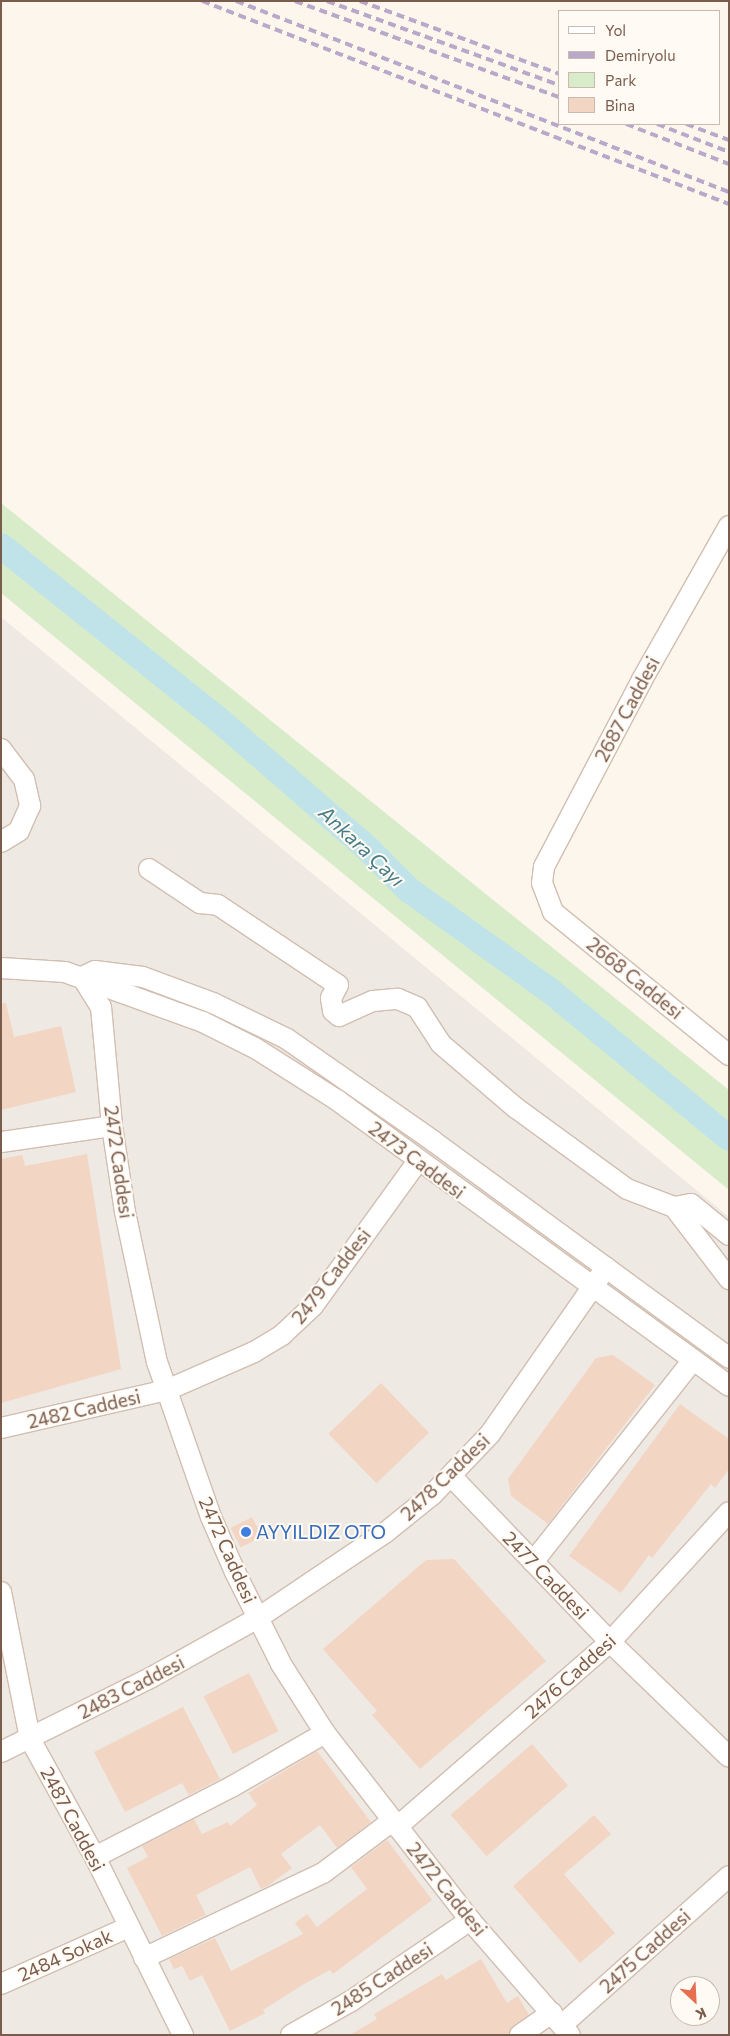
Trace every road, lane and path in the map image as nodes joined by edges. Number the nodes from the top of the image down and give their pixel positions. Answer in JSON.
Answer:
{"nodes":[{"id":1,"x":729,"y":526,"type":"edge"},
{"id":2,"x":1,"y":749,"type":"edge"},
{"id":3,"x":1,"y":842,"type":"edge"},
{"id":4,"x":149,"y":869,"type":"dead end"},
{"id":5,"x":546,"y":898,"type":"joint"},
{"id":6,"x":1,"y":968,"type":"edge"},
{"id":7,"x":82,"y":977,"type":"junction"},
{"id":8,"x":729,"y":1055,"type":"edge"},
{"id":9,"x":112,"y":1126,"type":"junction"},
{"id":10,"x":1,"y":1142,"type":"edge"},
{"id":11,"x":418,"y":1161,"type":"junction"},
{"id":12,"x":674,"y":1207,"type":"junction"},
{"id":13,"x":729,"y":1235,"type":"edge"},
{"id":14,"x":606,"y":1268,"type":"junction"},
{"id":15,"x":729,"y":1279,"type":"edge"},
{"id":16,"x":592,"y":1288,"type":"junction"},
{"id":17,"x":729,"y":1358,"type":"edge"},
{"id":18,"x":693,"y":1360,"type":"junction"},
{"id":19,"x":729,"y":1386,"type":"edge"},
{"id":20,"x":167,"y":1390,"type":"junction"},
{"id":21,"x":1,"y":1428,"type":"edge"},
{"id":22,"x":451,"y":1476,"type":"junction"},
{"id":23,"x":729,"y":1512,"type":"edge"},
{"id":24,"x":533,"y":1562,"type":"junction"},
{"id":25,"x":1,"y":1592,"type":"edge"},
{"id":26,"x":258,"y":1618,"type":"junction"},
{"id":27,"x":610,"y":1642,"type":"junction"},
{"id":28,"x":325,"y":1733,"type":"junction"},
{"id":29,"x":30,"y":1739,"type":"junction"},
{"id":30,"x":1,"y":1752,"type":"edge"},
{"id":31,"x":729,"y":1757,"type":"edge"},
{"id":32,"x":395,"y":1824,"type":"junction"},
{"id":33,"x":95,"y":1857,"type":"junction"},
{"id":34,"x":729,"y":1876,"type":"edge"},
{"id":35,"x":470,"y":1920,"type":"junction"},
{"id":36,"x":129,"y":1927,"type":"junction"},
{"id":37,"x":144,"y":1958,"type":"junction"},
{"id":38,"x":1,"y":1984,"type":"edge"},
{"id":39,"x":561,"y":2024,"type":"edge"},
{"id":40,"x":183,"y":2035,"type":"edge"},
{"id":41,"x":291,"y":2035,"type":"edge"},
{"id":42,"x":520,"y":2035,"type":"edge"}],
"edges":[{"from":1,"to":5,"type":"street","name":"2687 Caddesi"},
{"from":2,"to":3,"type":"street"},
{"from":4,"to":12,"type":"street"},
{"from":5,"to":8,"type":"street","name":"2668 Caddesi"},
{"from":6,"to":7,"type":"street","name":"2473 Caddesi"},
{"from":7,"to":9,"type":"street","name":"2472 Caddesi"},
{"from":7,"to":11,"type":"street","name":"2473 Caddesi"},
{"from":7,"to":14,"type":"street","name":"2473 Caddesi"},
{"from":9,"to":10,"type":"street"},
{"from":9,"to":20,"type":"street","name":"2472 Caddesi"},
{"from":11,"to":16,"type":"street","name":"2473 Caddesi"},
{"from":11,"to":20,"type":"street","name":"2479 Caddesi"},
{"from":12,"to":13,"type":"street"},
{"from":12,"to":15,"type":"street"},
{"from":14,"to":16,"type":"street","name":"2478 Caddesi"},
{"from":14,"to":17,"type":"street","name":"2473 Caddesi"},
{"from":16,"to":18,"type":"street","name":"2473 Caddesi"},
{"from":16,"to":22,"type":"street","name":"2478 Caddesi"},
{"from":18,"to":19,"type":"street","name":"2473 Caddesi"},
{"from":18,"to":24,"type":"street"},
{"from":20,"to":21,"type":"street","name":"2482 Caddesi"},
{"from":20,"to":26,"type":"street","name":"2472 Caddesi"},
{"from":22,"to":24,"type":"street","name":"2477 Caddesi"},
{"from":22,"to":26,"type":"street","name":"2478 Caddesi"},
{"from":23,"to":27,"type":"street","name":"2476 Caddesi"},
{"from":24,"to":27,"type":"street","name":"2477 Caddesi"},
{"from":25,"to":29,"type":"street","name":"2487 Caddesi"},
{"from":26,"to":28,"type":"street","name":"2472 Caddesi"},
{"from":26,"to":29,"type":"street","name":"2483 Caddesi"},
{"from":27,"to":31,"type":"street","name":"2477 Caddesi"},
{"from":27,"to":32,"type":"street","name":"2476 Caddesi"},
{"from":28,"to":32,"type":"street","name":"2472 Caddesi"},
{"from":28,"to":33,"type":"street"},
{"from":29,"to":30,"type":"street","name":"2483 Caddesi"},
{"from":29,"to":33,"type":"street","name":"2487 Caddesi"},
{"from":32,"to":35,"type":"street","name":"2472 Caddesi"},
{"from":32,"to":37,"type":"street","name":"2476 Caddesi"},
{"from":33,"to":36,"type":"street","name":"2487 Caddesi"},
{"from":34,"to":39,"type":"street","name":"2475 Caddesi"},
{"from":35,"to":39,"type":"street","name":"2472 Caddesi"},
{"from":35,"to":41,"type":"street","name":"2485 Caddesi"},
{"from":36,"to":37,"type":"street","name":"2487 Caddesi"},
{"from":36,"to":38,"type":"street","name":"2484 Sokak"},
{"from":37,"to":40,"type":"street","name":"2487 Caddesi"},
{"from":39,"to":42,"type":"street","name":"2475 Caddesi"}]}
